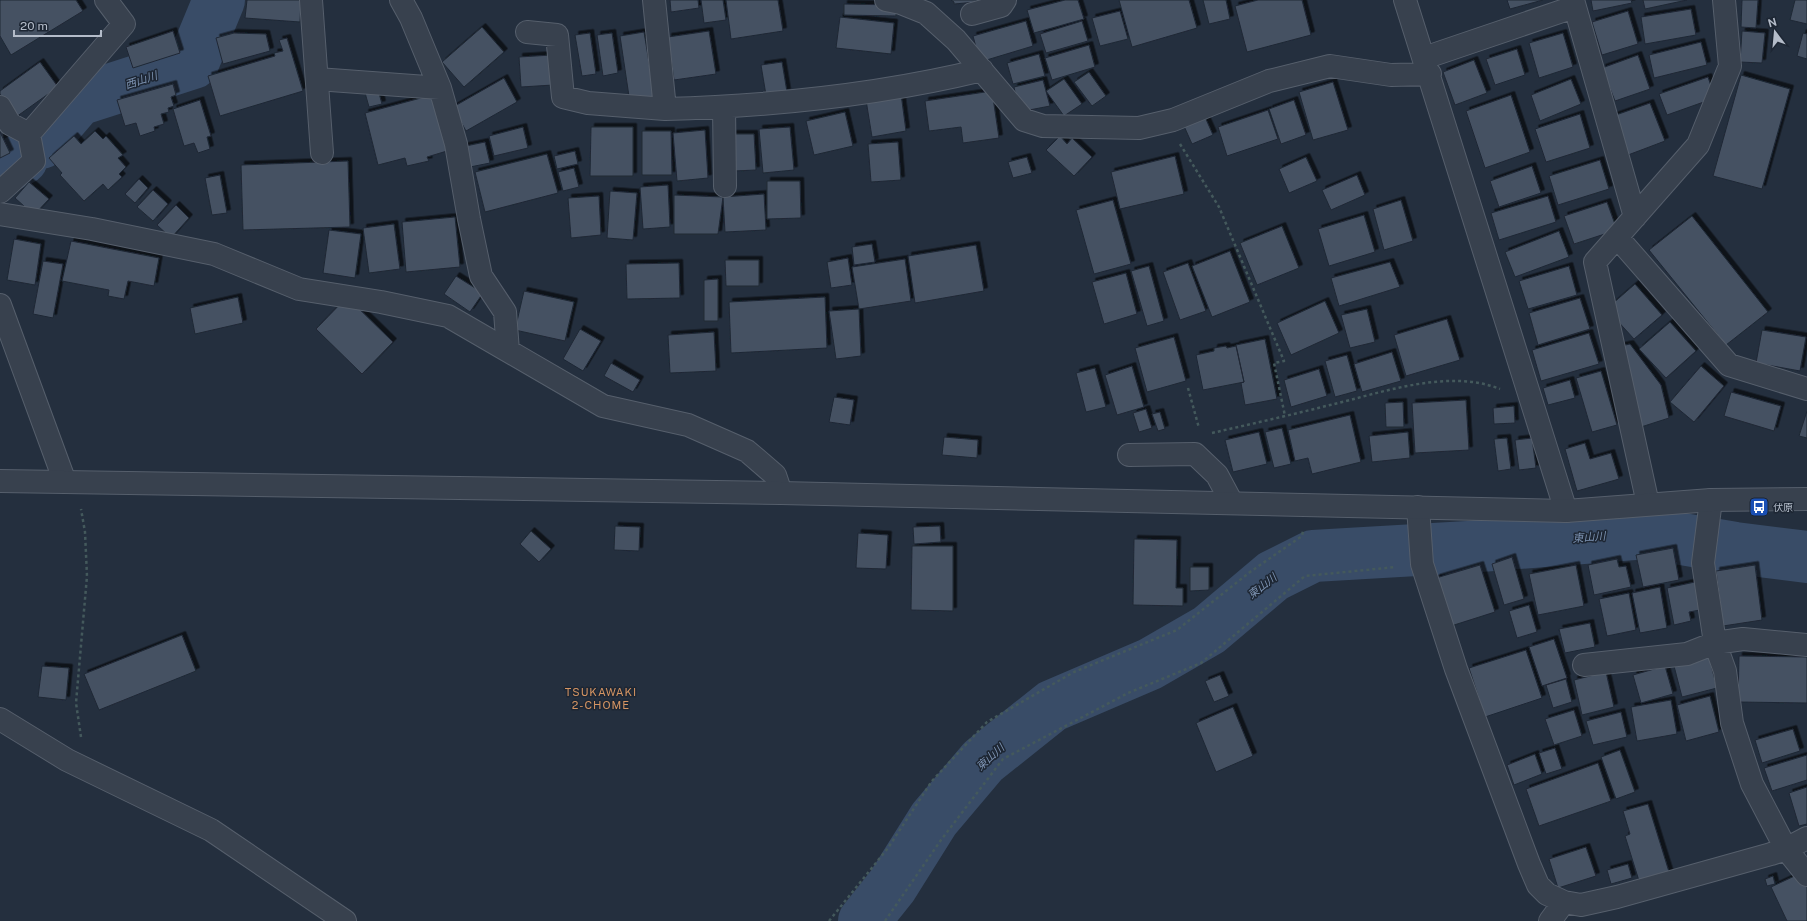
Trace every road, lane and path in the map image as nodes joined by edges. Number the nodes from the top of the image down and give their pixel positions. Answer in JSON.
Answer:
{"nodes":[{"id":1,"x":106,"y":0,"type":"edge"},
{"id":2,"x":311,"y":0,"type":"edge"},
{"id":3,"x":401,"y":0,"type":"edge"},
{"id":4,"x":654,"y":0,"type":"edge"},
{"id":5,"x":886,"y":0,"type":"edge"},
{"id":6,"x":1005,"y":0,"type":"edge"},
{"id":7,"x":1405,"y":0,"type":"edge"},
{"id":8,"x":1724,"y":0,"type":"edge"},
{"id":9,"x":1574,"y":3,"type":"edge"},
{"id":10,"x":972,"y":14,"type":"dead end"},
{"id":11,"x":527,"y":32,"type":"dead end"},
{"id":12,"x":1427,"y":66,"type":"junction"},
{"id":13,"x":982,"y":70,"type":"junction"},
{"id":14,"x":316,"y":78,"type":"junction"},
{"id":15,"x":440,"y":88,"type":"junction"},
{"id":16,"x":0,"y":107,"type":"edge"},
{"id":17,"x":724,"y":107,"type":"junction"},
{"id":18,"x":664,"y":108,"type":"junction"},
{"id":19,"x":1165,"y":122,"type":"junction"},
{"id":20,"x":29,"y":134,"type":"junction"},
{"id":21,"x":322,"y":153,"type":"dead end"},
{"id":22,"x":725,"y":186,"type":"dead end"},
{"id":23,"x":0,"y":192,"type":"edge"},
{"id":24,"x":0,"y":214,"type":"edge"},
{"id":25,"x":1635,"y":217,"type":"junction"},
{"id":26,"x":1617,"y":237,"type":"junction"},
{"id":27,"x":0,"y":305,"type":"edge"},
{"id":28,"x":508,"y":351,"type":"junction"},
{"id":29,"x":1188,"y":388,"type":"dead end"},
{"id":30,"x":1807,"y":389,"type":"edge"},
{"id":31,"x":1532,"y":402,"type":"junction"},
{"id":32,"x":1285,"y":416,"type":"junction"},
{"id":33,"x":1201,"y":435,"type":"junction"},
{"id":34,"x":1129,"y":455,"type":"dead end"},
{"id":35,"x":1208,"y":464,"type":"junction"},
{"id":36,"x":0,"y":481,"type":"edge"},
{"id":37,"x":71,"y":482,"type":"junction"},
{"id":38,"x":782,"y":493,"type":"junction"},
{"id":39,"x":1807,"y":499,"type":"edge"},
{"id":40,"x":1711,"y":500,"type":"junction"},
{"id":41,"x":1232,"y":503,"type":"junction"},
{"id":42,"x":1648,"y":504,"type":"junction"},
{"id":43,"x":1310,"y":505,"type":"junction"},
{"id":44,"x":1418,"y":507,"type":"junction"},
{"id":45,"x":1566,"y":511,"type":"junction"},
{"id":46,"x":1422,"y":564,"type":"junction"},
{"id":47,"x":1715,"y":643,"type":"junction"},
{"id":48,"x":1807,"y":645,"type":"edge"},
{"id":49,"x":1584,"y":665,"type":"dead end"},
{"id":50,"x":0,"y":719,"type":"edge"},
{"id":51,"x":85,"y":769,"type":"junction"},
{"id":52,"x":1807,"y":838,"type":"edge"},
{"id":53,"x":1786,"y":849,"type":"junction"},
{"id":54,"x":1807,"y":875,"type":"edge"},
{"id":55,"x":1564,"y":902,"type":"junction"},
{"id":56,"x":345,"y":921,"type":"edge"},
{"id":57,"x":829,"y":921,"type":"edge"},
{"id":58,"x":885,"y":921,"type":"edge"},
{"id":59,"x":1550,"y":921,"type":"edge"}],
"edges":[{"from":1,"to":20,"type":"street"},
{"from":2,"to":14,"type":"street"},
{"from":3,"to":15,"type":"street"},
{"from":4,"to":18,"type":"street"},
{"from":5,"to":13,"type":"street"},
{"from":6,"to":10,"type":"street"},
{"from":7,"to":12,"type":"street"},
{"from":8,"to":25,"type":"street"},
{"from":9,"to":12,"type":"street"},
{"from":9,"to":25,"type":"street"},
{"from":11,"to":18,"type":"street"},
{"from":12,"to":19,"type":"street"},
{"from":12,"to":31,"type":"street"},
{"from":13,"to":17,"type":"street"},
{"from":13,"to":19,"type":"street"},
{"from":14,"to":15,"type":"street"},
{"from":14,"to":21,"type":"street"},
{"from":15,"to":28,"type":"street"},
{"from":16,"to":20,"type":"street"},
{"from":17,"to":18,"type":"street"},
{"from":17,"to":22,"type":"street"},
{"from":19,"to":32,"type":"path"},
{"from":20,"to":23,"type":"street"},
{"from":24,"to":28,"type":"street"},
{"from":25,"to":26,"type":"street"},
{"from":26,"to":30,"type":"street"},
{"from":26,"to":42,"type":"street"},
{"from":27,"to":37,"type":"street"},
{"from":28,"to":38,"type":"street"},
{"from":29,"to":33,"type":"path"},
{"from":31,"to":32,"type":"path"},
{"from":31,"to":45,"type":"street"},
{"from":32,"to":33,"type":"path"},
{"from":33,"to":35,"type":"path"},
{"from":34,"to":35,"type":"street"},
{"from":35,"to":41,"type":"street"},
{"from":36,"to":37,"type":"street"},
{"from":37,"to":38,"type":"street"},
{"from":37,"to":51,"type":"path"},
{"from":38,"to":41,"type":"street"},
{"from":39,"to":40,"type":"street"},
{"from":40,"to":42,"type":"street"},
{"from":40,"to":47,"type":"street"},
{"from":41,"to":43,"type":"street"},
{"from":42,"to":45,"type":"street"},
{"from":43,"to":44,"type":"street"},
{"from":43,"to":57,"type":"path"},
{"from":44,"to":45,"type":"street"},
{"from":44,"to":46,"type":"street"},
{"from":46,"to":55,"type":"street"},
{"from":46,"to":58,"type":"path"},
{"from":47,"to":48,"type":"street"},
{"from":47,"to":49,"type":"street"},
{"from":47,"to":53,"type":"street"},
{"from":50,"to":51,"type":"street"},
{"from":51,"to":56,"type":"street"},
{"from":52,"to":53,"type":"street"},
{"from":53,"to":54,"type":"street"},
{"from":53,"to":55,"type":"street"},
{"from":55,"to":59,"type":"street"}]}
